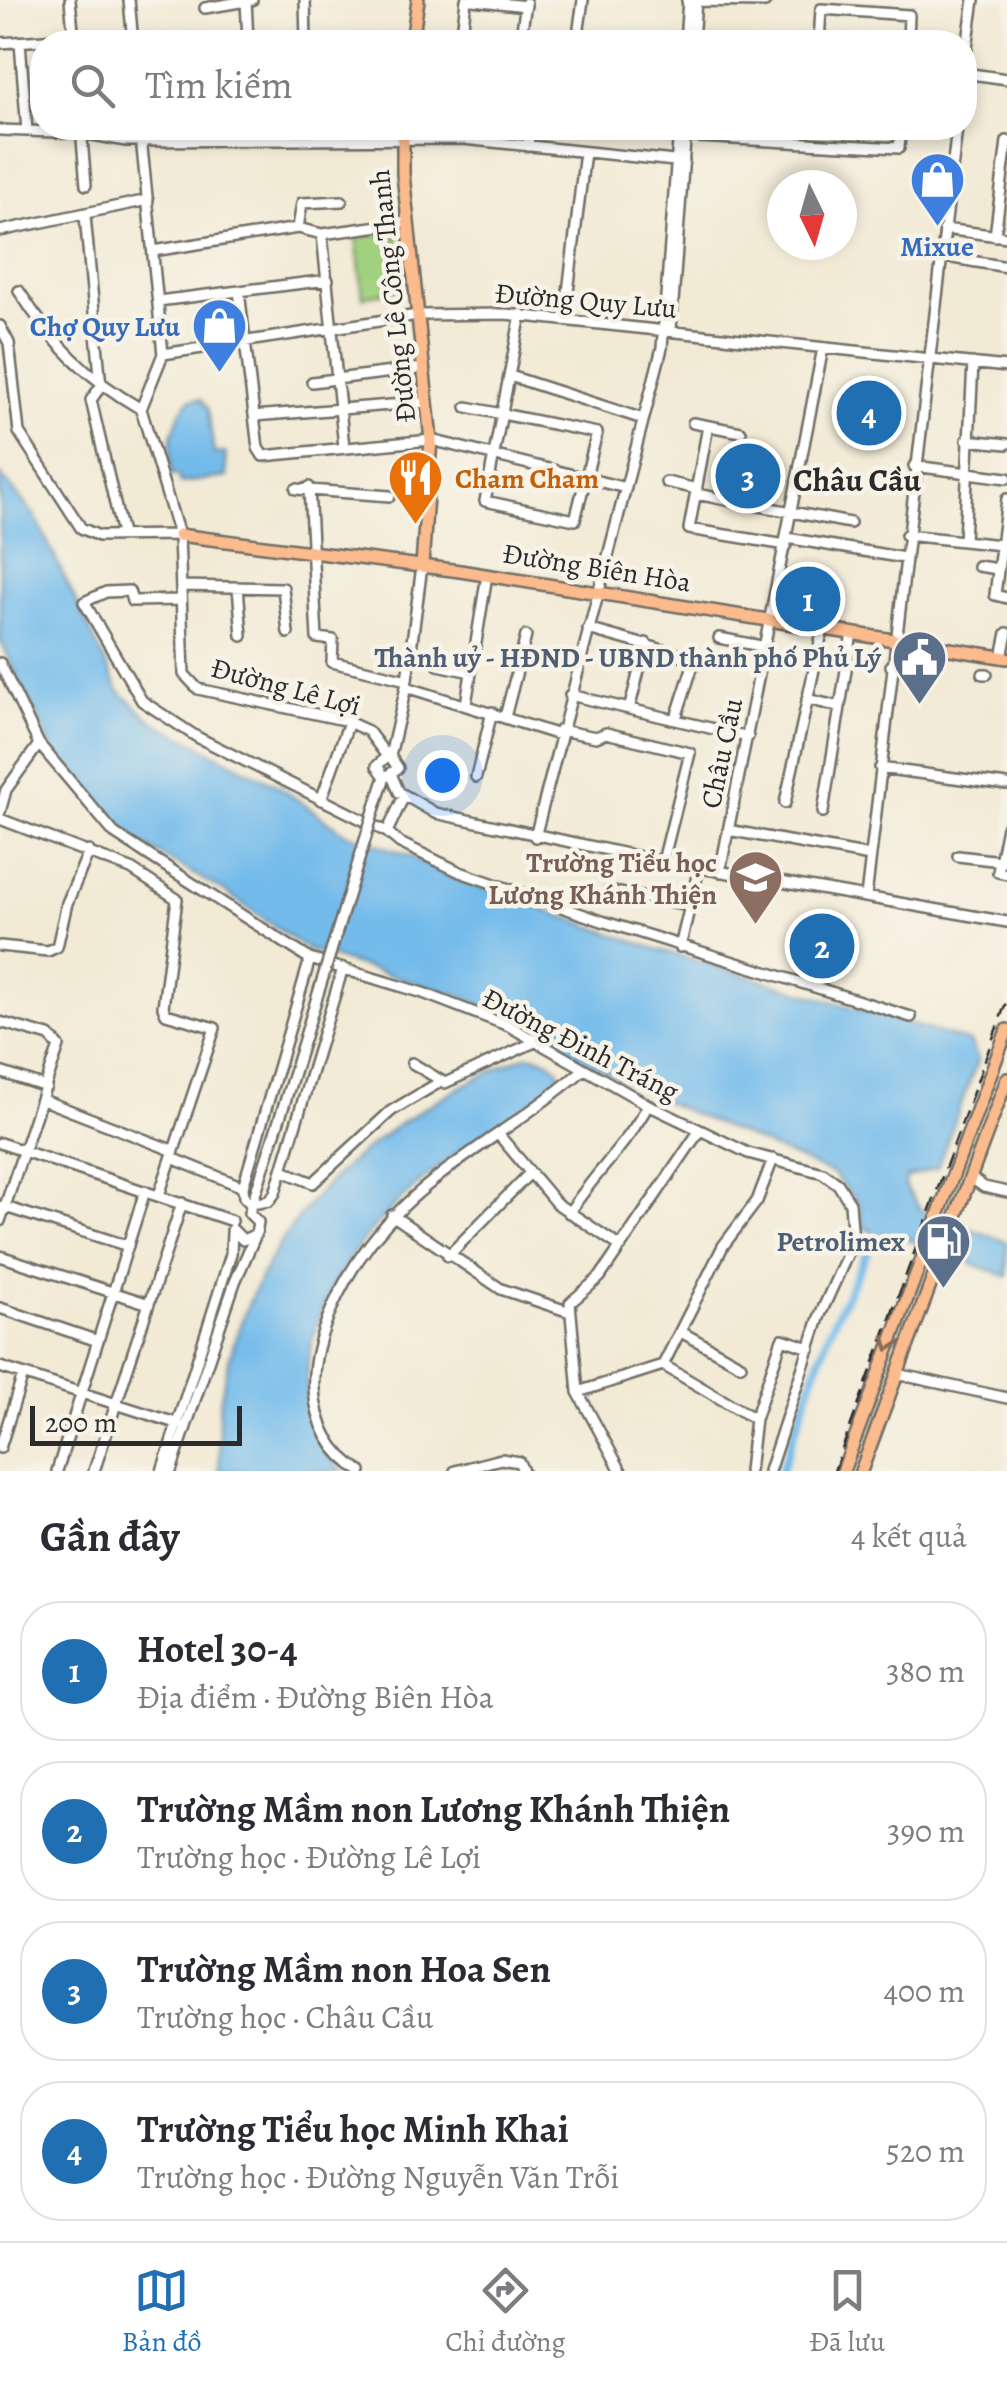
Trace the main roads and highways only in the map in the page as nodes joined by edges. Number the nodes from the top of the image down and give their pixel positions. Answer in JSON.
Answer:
{"nodes":[{"id":1,"x":418,"y":0,"type":"edge"},
{"id":2,"x":414,"y":30,"type":"edge"},
{"id":3,"x":403,"y":140,"type":"edge"},
{"id":4,"x":179,"y":535,"type":"road end"},
{"id":5,"x":422,"y":566,"type":"junction"},
{"id":6,"x":1005,"y":657,"type":"edge"},
{"id":7,"x":1007,"y":1030,"type":"edge"},
{"id":8,"x":1007,"y":1079,"type":"edge"},
{"id":9,"x":954,"y":1171,"type":"junction"},
{"id":10,"x":970,"y":1177,"type":"junction"},
{"id":11,"x":843,"y":1471,"type":"edge"},
{"id":12,"x":861,"y":1471,"type":"edge"}],
"edges":[{"from":1,"to":2,"type":"main road"},
{"from":3,"to":5,"type":"main road","name":"Đường Lê Công Thanh"},
{"from":4,"to":5,"type":"main road","name":"Đường Biên Hòa"},
{"from":5,"to":6,"type":"main road","name":"Đường Biên Hòa"},
{"from":7,"to":9,"type":"main road"},
{"from":8,"to":10,"type":"main road"},
{"from":9,"to":10,"type":"main road"},
{"from":9,"to":11,"type":"main road","one_way":true},
{"from":10,"to":12,"type":"main road"}]}
